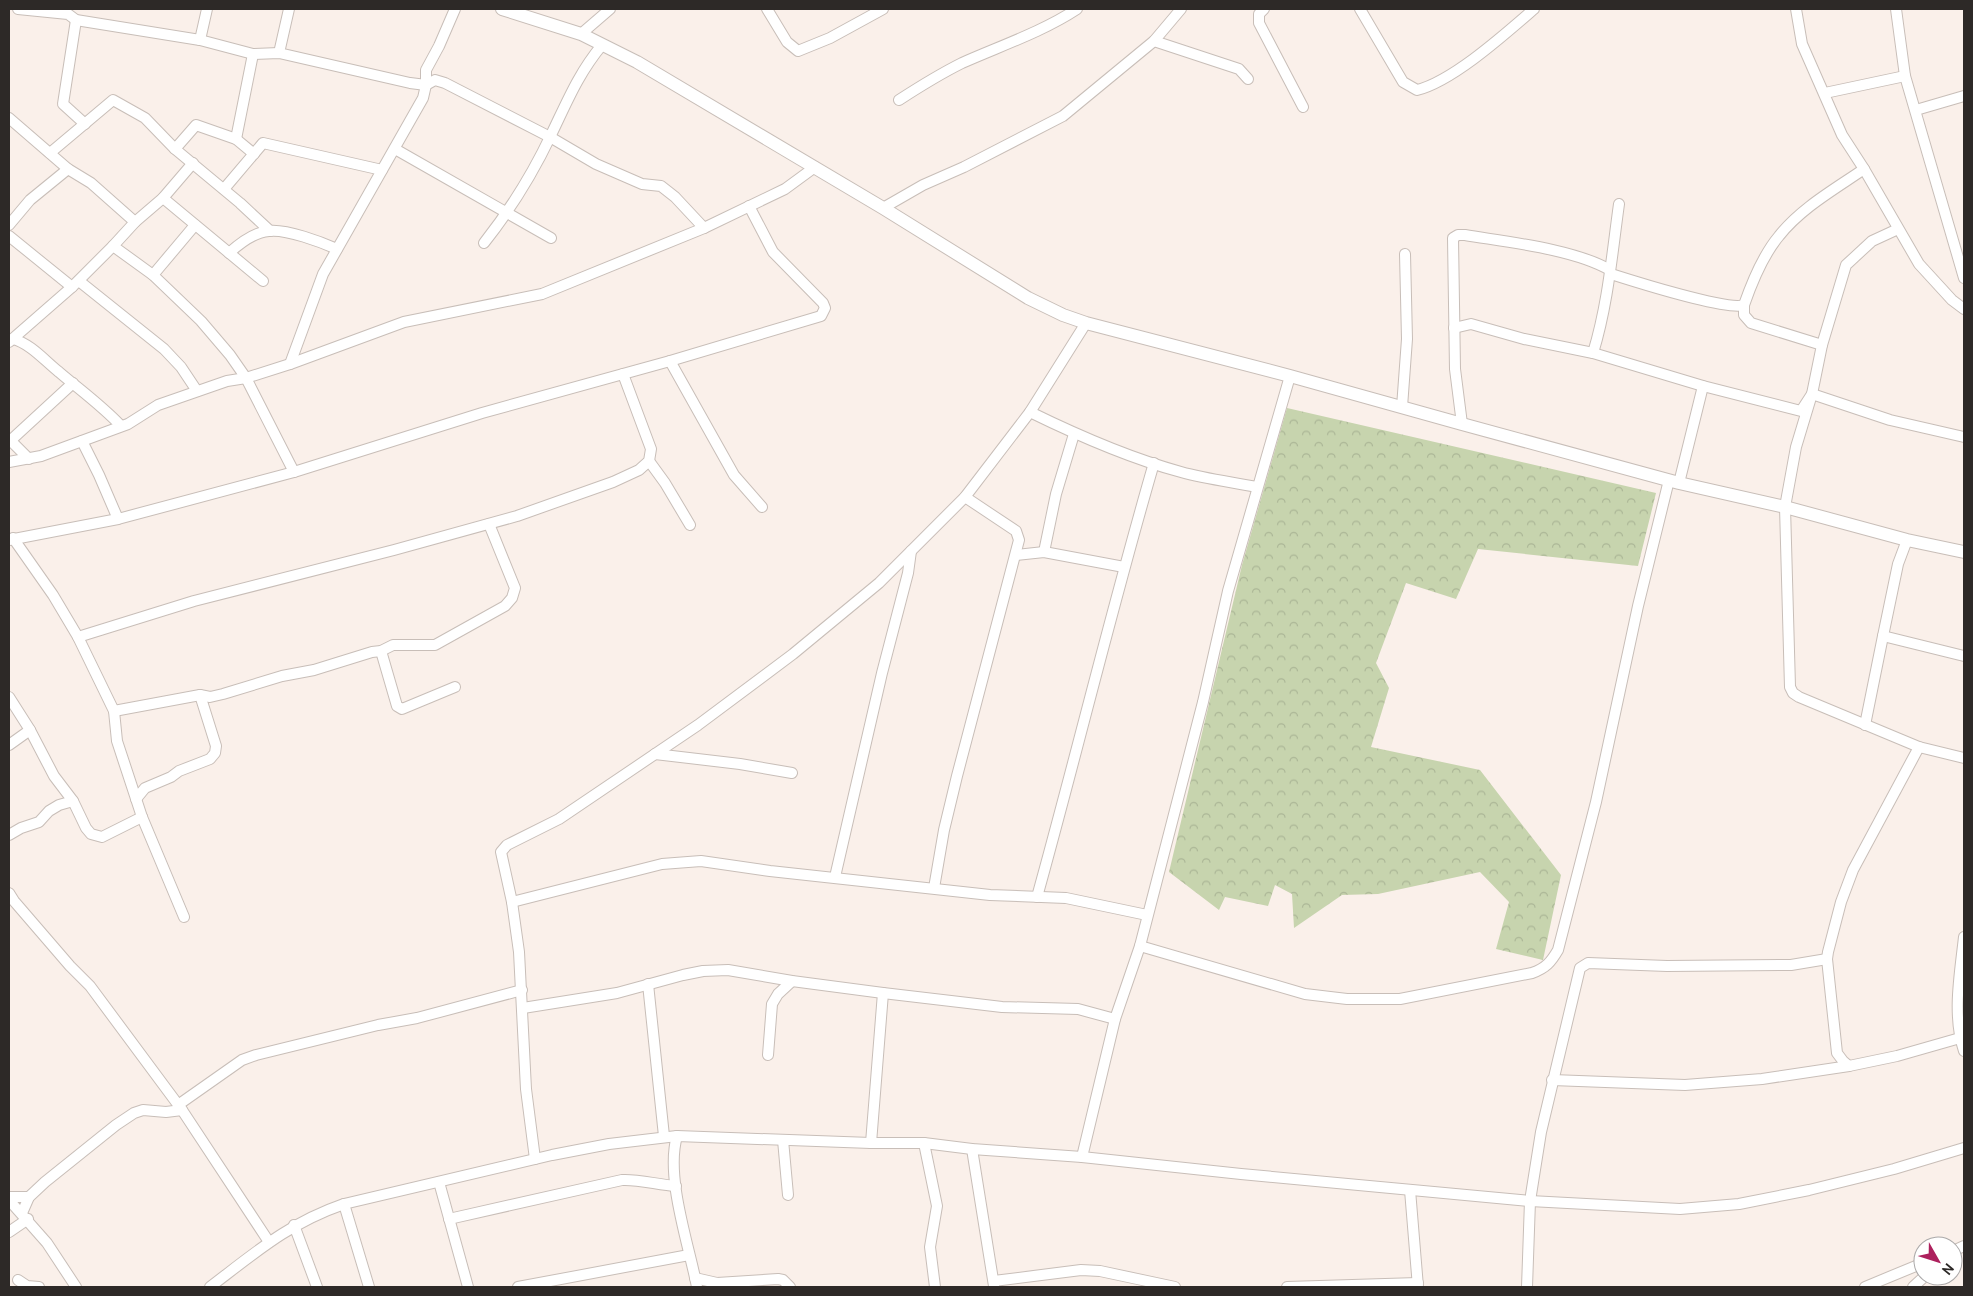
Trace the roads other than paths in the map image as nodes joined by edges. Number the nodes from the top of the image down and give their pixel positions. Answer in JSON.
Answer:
{"nodes":[{"id":1,"x":18,"y":9,"type":"edge"},
{"id":2,"x":207,"y":9,"type":"edge"},
{"id":3,"x":289,"y":9,"type":"edge"},
{"id":4,"x":454,"y":9,"type":"edge"},
{"id":5,"x":502,"y":9,"type":"edge"},
{"id":6,"x":610,"y":9,"type":"edge"},
{"id":7,"x":767,"y":9,"type":"edge"},
{"id":8,"x":883,"y":9,"type":"edge"},
{"id":9,"x":1077,"y":9,"type":"edge"},
{"id":10,"x":1181,"y":9,"type":"edge"},
{"id":11,"x":1264,"y":9,"type":"edge"},
{"id":12,"x":1360,"y":9,"type":"edge"},
{"id":13,"x":1534,"y":9,"type":"edge"},
{"id":14,"x":1796,"y":9,"type":"edge"},
{"id":15,"x":1896,"y":9,"type":"edge"},
{"id":16,"x":69,"y":14,"type":"edge"},
{"id":17,"x":581,"y":34,"type":"junction"},
{"id":18,"x":200,"y":40,"type":"junction"},
{"id":19,"x":1154,"y":41,"type":"junction"},
{"id":20,"x":602,"y":45,"type":"junction"},
{"id":21,"x":279,"y":53,"type":"junction"},
{"id":22,"x":253,"y":54,"type":"junction"},
{"id":23,"x":1905,"y":76,"type":"junction"},
{"id":24,"x":1248,"y":79,"type":"dead end"},
{"id":25,"x":426,"y":85,"type":"junction"},
{"id":26,"x":1825,"y":94,"type":"junction"},
{"id":27,"x":1964,"y":96,"type":"edge"},
{"id":28,"x":899,"y":100,"type":"dead end"},
{"id":29,"x":1303,"y":107,"type":"dead end"},
{"id":30,"x":1916,"y":110,"type":"junction"},
{"id":31,"x":9,"y":118,"type":"edge"},
{"id":32,"x":85,"y":124,"type":"junction"},
{"id":33,"x":550,"y":137,"type":"junction"},
{"id":34,"x":236,"y":139,"type":"junction"},
{"id":35,"x":175,"y":149,"type":"junction"},
{"id":36,"x":395,"y":149,"type":"junction"},
{"id":37,"x":50,"y":153,"type":"junction"},
{"id":38,"x":254,"y":154,"type":"junction"},
{"id":39,"x":193,"y":163,"type":"junction"},
{"id":40,"x":815,"y":168,"type":"junction"},
{"id":41,"x":1864,"y":169,"type":"junction"},
{"id":42,"x":68,"y":170,"type":"junction"},
{"id":43,"x":382,"y":170,"type":"junction"},
{"id":44,"x":224,"y":189,"type":"junction"},
{"id":45,"x":163,"y":198,"type":"junction"},
{"id":46,"x":1619,"y":204,"type":"dead end"},
{"id":47,"x":748,"y":206,"type":"junction"},
{"id":48,"x":883,"y":208,"type":"junction"},
{"id":49,"x":508,"y":212,"type":"junction"},
{"id":50,"x":135,"y":222,"type":"junction"},
{"id":51,"x":9,"y":225,"type":"edge"},
{"id":52,"x":196,"y":225,"type":"junction"},
{"id":53,"x":704,"y":228,"type":"junction"},
{"id":54,"x":1898,"y":229,"type":"junction"},
{"id":55,"x":270,"y":231,"type":"junction"},
{"id":56,"x":9,"y":236,"type":"edge"},
{"id":57,"x":551,"y":238,"type":"dead end"},
{"id":58,"x":484,"y":243,"type":"dead end"},
{"id":59,"x":114,"y":246,"type":"junction"},
{"id":60,"x":337,"y":249,"type":"junction"},
{"id":61,"x":229,"y":253,"type":"junction"},
{"id":62,"x":1405,"y":254,"type":"dead end"},
{"id":63,"x":1610,"y":272,"type":"junction"},
{"id":64,"x":153,"y":275,"type":"junction"},
{"id":65,"x":1964,"y":278,"type":"edge"},
{"id":66,"x":263,"y":281,"type":"dead end"},
{"id":67,"x":75,"y":284,"type":"junction"},
{"id":68,"x":1744,"y":305,"type":"junction"},
{"id":69,"x":1964,"y":309,"type":"edge"},
{"id":70,"x":1086,"y":323,"type":"junction"},
{"id":71,"x":1454,"y":328,"type":"junction"},
{"id":72,"x":11,"y":341,"type":"edge"},
{"id":73,"x":1822,"y":345,"type":"junction"},
{"id":74,"x":1593,"y":353,"type":"junction"},
{"id":75,"x":670,"y":361,"type":"junction"},
{"id":76,"x":290,"y":364,"type":"junction"},
{"id":77,"x":623,"y":374,"type":"junction"},
{"id":78,"x":1290,"y":376,"type":"junction"},
{"id":79,"x":246,"y":378,"type":"junction"},
{"id":80,"x":73,"y":383,"type":"junction"},
{"id":81,"x":1702,"y":386,"type":"junction"},
{"id":82,"x":197,"y":391,"type":"junction"},
{"id":83,"x":1812,"y":394,"type":"junction"},
{"id":84,"x":1402,"y":408,"type":"junction"},
{"id":85,"x":1030,"y":412,"type":"junction"},
{"id":86,"x":1462,"y":424,"type":"junction"},
{"id":87,"x":120,"y":425,"type":"junction"},
{"id":88,"x":1074,"y":434,"type":"junction"},
{"id":89,"x":1964,"y":437,"type":"edge"},
{"id":90,"x":10,"y":440,"type":"edge"},
{"id":91,"x":82,"y":441,"type":"junction"},
{"id":92,"x":29,"y":459,"type":"junction"},
{"id":93,"x":649,"y":461,"type":"junction"},
{"id":94,"x":9,"y":462,"type":"edge"},
{"id":95,"x":1154,"y":463,"type":"junction"},
{"id":96,"x":294,"y":472,"type":"junction"},
{"id":97,"x":1674,"y":481,"type":"junction"},
{"id":98,"x":1257,"y":487,"type":"junction"},
{"id":99,"x":965,"y":497,"type":"junction"},
{"id":100,"x":762,"y":507,"type":"dead end"},
{"id":101,"x":1785,"y":507,"type":"junction"},
{"id":102,"x":118,"y":518,"type":"junction"},
{"id":103,"x":489,"y":524,"type":"junction"},
{"id":104,"x":690,"y":525,"type":"dead end"},
{"id":105,"x":11,"y":539,"type":"edge"},
{"id":106,"x":1907,"y":540,"type":"junction"},
{"id":107,"x":911,"y":551,"type":"junction"},
{"id":108,"x":1044,"y":552,"type":"junction"},
{"id":109,"x":1964,"y":552,"type":"edge"},
{"id":110,"x":1016,"y":555,"type":"junction"},
{"id":111,"x":1124,"y":567,"type":"junction"},
{"id":112,"x":1883,"y":636,"type":"junction"},
{"id":113,"x":78,"y":637,"type":"junction"},
{"id":114,"x":381,"y":651,"type":"junction"},
{"id":115,"x":1964,"y":656,"type":"edge"},
{"id":116,"x":455,"y":688,"type":"dead end"},
{"id":117,"x":200,"y":694,"type":"junction"},
{"id":118,"x":9,"y":697,"type":"edge"},
{"id":119,"x":114,"y":711,"type":"junction"},
{"id":120,"x":1866,"y":725,"type":"junction"},
{"id":121,"x":30,"y":730,"type":"junction"},
{"id":122,"x":9,"y":745,"type":"edge"},
{"id":123,"x":1919,"y":747,"type":"junction"},
{"id":124,"x":656,"y":754,"type":"junction"},
{"id":125,"x":1964,"y":758,"type":"edge"},
{"id":126,"x":792,"y":773,"type":"dead end"},
{"id":127,"x":136,"y":799,"type":"junction"},
{"id":128,"x":73,"y":801,"type":"junction"},
{"id":129,"x":142,"y":817,"type":"junction"},
{"id":130,"x":9,"y":835,"type":"edge"},
{"id":131,"x":835,"y":877,"type":"junction"},
{"id":132,"x":934,"y":888,"type":"junction"},
{"id":133,"x":9,"y":892,"type":"edge"},
{"id":134,"x":1037,"y":897,"type":"junction"},
{"id":135,"x":512,"y":902,"type":"junction"},
{"id":136,"x":1147,"y":915,"type":"junction"},
{"id":137,"x":184,"y":917,"type":"dead end"},
{"id":138,"x":1964,"y":937,"type":"edge"},
{"id":139,"x":1140,"y":946,"type":"junction"},
{"id":140,"x":1826,"y":959,"type":"junction"},
{"id":141,"x":792,"y":981,"type":"junction"},
{"id":142,"x":648,"y":984,"type":"junction"},
{"id":143,"x":522,"y":990,"type":"junction"},
{"id":144,"x":883,"y":993,"type":"junction"},
{"id":145,"x":523,"y":1008,"type":"junction"},
{"id":146,"x":1115,"y":1019,"type":"junction"},
{"id":147,"x":1960,"y":1038,"type":"junction"},
{"id":148,"x":1964,"y":1051,"type":"edge"},
{"id":149,"x":1837,"y":1053,"type":"junction"},
{"id":150,"x":768,"y":1055,"type":"dead end"},
{"id":151,"x":1850,"y":1066,"type":"junction"},
{"id":152,"x":1828,"y":1070,"type":"junction"},
{"id":153,"x":1552,"y":1080,"type":"junction"},
{"id":154,"x":180,"y":1108,"type":"junction"},
{"id":155,"x":664,"y":1136,"type":"junction"},
{"id":156,"x":677,"y":1136,"type":"junction"},
{"id":157,"x":783,"y":1140,"type":"junction"},
{"id":158,"x":871,"y":1143,"type":"junction"},
{"id":159,"x":924,"y":1143,"type":"junction"},
{"id":160,"x":1964,"y":1148,"type":"edge"},
{"id":161,"x":972,"y":1149,"type":"junction"},
{"id":162,"x":1082,"y":1157,"type":"junction"},
{"id":163,"x":535,"y":1159,"type":"junction"},
{"id":164,"x":439,"y":1182,"type":"junction"},
{"id":165,"x":676,"y":1186,"type":"junction"},
{"id":166,"x":1410,"y":1190,"type":"junction"},
{"id":167,"x":788,"y":1195,"type":"dead end"},
{"id":168,"x":29,"y":1197,"type":"junction"},
{"id":169,"x":9,"y":1198,"type":"edge"},
{"id":170,"x":1530,"y":1201,"type":"junction"},
{"id":171,"x":344,"y":1204,"type":"junction"},
{"id":172,"x":25,"y":1216,"type":"junction"},
{"id":173,"x":449,"y":1219,"type":"junction"},
{"id":174,"x":294,"y":1225,"type":"junction"},
{"id":175,"x":9,"y":1232,"type":"edge"},
{"id":176,"x":269,"y":1242,"type":"junction"},
{"id":177,"x":689,"y":1255,"type":"junction"},
{"id":178,"x":1913,"y":1267,"type":"edge"},
{"id":179,"x":18,"y":1280,"type":"dead end"},
{"id":180,"x":696,"y":1283,"type":"edge"},
{"id":181,"x":994,"y":1284,"type":"edge"},
{"id":182,"x":1418,"y":1285,"type":"edge"},
{"id":183,"x":39,"y":1287,"type":"edge"},
{"id":184,"x":76,"y":1287,"type":"edge"},
{"id":185,"x":210,"y":1287,"type":"edge"},
{"id":186,"x":317,"y":1287,"type":"edge"},
{"id":187,"x":369,"y":1287,"type":"edge"},
{"id":188,"x":468,"y":1287,"type":"edge"},
{"id":189,"x":518,"y":1287,"type":"edge"},
{"id":190,"x":790,"y":1287,"type":"edge"},
{"id":191,"x":935,"y":1287,"type":"edge"},
{"id":192,"x":1175,"y":1287,"type":"edge"},
{"id":193,"x":1287,"y":1287,"type":"edge"},
{"id":194,"x":1527,"y":1287,"type":"edge"},
{"id":195,"x":1865,"y":1287,"type":"edge"}],
"edges":[{"from":1,"to":16,"type":"street"},
{"from":2,"to":18,"type":"street"},
{"from":3,"to":21,"type":"street"},
{"from":4,"to":25,"type":"street"},
{"from":5,"to":17,"type":"main road"},
{"from":6,"to":17,"type":"street"},
{"from":7,"to":8,"type":"street"},
{"from":9,"to":28,"type":"street"},
{"from":10,"to":19,"type":"street"},
{"from":11,"to":29,"type":"street"},
{"from":12,"to":13,"type":"street"},
{"from":14,"to":26,"type":"street"},
{"from":15,"to":23,"type":"street"},
{"from":16,"to":18,"type":"street"},
{"from":16,"to":32,"type":"street"},
{"from":17,"to":20,"type":"main road"},
{"from":18,"to":22,"type":"street"},
{"from":19,"to":24,"type":"street"},
{"from":19,"to":48,"type":"street"},
{"from":20,"to":33,"type":"street"},
{"from":20,"to":40,"type":"main road"},
{"from":21,"to":22,"type":"street"},
{"from":21,"to":25,"type":"street"},
{"from":22,"to":34,"type":"street"},
{"from":23,"to":26,"type":"street"},
{"from":23,"to":30,"type":"street"},
{"from":25,"to":33,"type":"street"},
{"from":25,"to":36,"type":"street"},
{"from":26,"to":41,"type":"street"},
{"from":27,"to":30,"type":"street"},
{"from":30,"to":65,"type":"street"},
{"from":31,"to":37,"type":"street"},
{"from":32,"to":35,"type":"street"},
{"from":32,"to":37,"type":"street"},
{"from":33,"to":49,"type":"street"},
{"from":33,"to":53,"type":"street"},
{"from":34,"to":35,"type":"street"},
{"from":34,"to":38,"type":"street"},
{"from":35,"to":39,"type":"street"},
{"from":36,"to":43,"type":"street"},
{"from":36,"to":49,"type":"street"},
{"from":37,"to":42,"type":"street"},
{"from":38,"to":43,"type":"street"},
{"from":38,"to":44,"type":"street"},
{"from":39,"to":44,"type":"street"},
{"from":39,"to":45,"type":"street"},
{"from":40,"to":47,"type":"street"},
{"from":40,"to":48,"type":"main road"},
{"from":41,"to":54,"type":"street"},
{"from":41,"to":68,"type":"street"},
{"from":42,"to":50,"type":"street"},
{"from":42,"to":51,"type":"street"},
{"from":43,"to":60,"type":"street"},
{"from":44,"to":55,"type":"street"},
{"from":45,"to":50,"type":"street"},
{"from":45,"to":52,"type":"street"},
{"from":46,"to":63,"type":"street"},
{"from":47,"to":53,"type":"street"},
{"from":47,"to":75,"type":"street"},
{"from":48,"to":70,"type":"main road"},
{"from":49,"to":57,"type":"street"},
{"from":49,"to":58,"type":"street"},
{"from":50,"to":59,"type":"street"},
{"from":52,"to":61,"type":"street"},
{"from":52,"to":64,"type":"street"},
{"from":53,"to":76,"type":"street"},
{"from":54,"to":69,"type":"street"},
{"from":54,"to":73,"type":"street"},
{"from":55,"to":60,"type":"street"},
{"from":55,"to":61,"type":"street"},
{"from":56,"to":67,"type":"street"},
{"from":59,"to":64,"type":"street"},
{"from":59,"to":67,"type":"street"},
{"from":60,"to":76,"type":"street"},
{"from":61,"to":66,"type":"street"},
{"from":62,"to":84,"type":"street"},
{"from":63,"to":68,"type":"street"},
{"from":63,"to":71,"type":"street"},
{"from":63,"to":74,"type":"street"},
{"from":64,"to":79,"type":"street"},
{"from":67,"to":72,"type":"street"},
{"from":67,"to":82,"type":"street"},
{"from":68,"to":73,"type":"street"},
{"from":70,"to":78,"type":"main road"},
{"from":70,"to":85,"type":"street"},
{"from":71,"to":74,"type":"street"},
{"from":71,"to":86,"type":"street"},
{"from":72,"to":80,"type":"street"},
{"from":73,"to":83,"type":"street"},
{"from":74,"to":81,"type":"street"},
{"from":75,"to":77,"type":"street"},
{"from":75,"to":100,"type":"street"},
{"from":76,"to":79,"type":"street"},
{"from":77,"to":93,"type":"street"},
{"from":77,"to":96,"type":"street"},
{"from":78,"to":84,"type":"main road"},
{"from":78,"to":98,"type":"street"},
{"from":79,"to":82,"type":"street"},
{"from":79,"to":96,"type":"street"},
{"from":80,"to":87,"type":"street"},
{"from":80,"to":90,"type":"street"},
{"from":81,"to":83,"type":"street"},
{"from":81,"to":97,"type":"street"},
{"from":82,"to":87,"type":"street"},
{"from":83,"to":89,"type":"street"},
{"from":83,"to":101,"type":"street"},
{"from":84,"to":86,"type":"main road"},
{"from":85,"to":88,"type":"street"},
{"from":85,"to":99,"type":"street"},
{"from":86,"to":97,"type":"main road"},
{"from":87,"to":91,"type":"street"},
{"from":88,"to":95,"type":"street"},
{"from":88,"to":108,"type":"street"},
{"from":90,"to":92,"type":"street"},
{"from":91,"to":92,"type":"street"},
{"from":91,"to":102,"type":"street"},
{"from":92,"to":94,"type":"street"},
{"from":93,"to":103,"type":"street"},
{"from":93,"to":104,"type":"street"},
{"from":95,"to":98,"type":"street"},
{"from":95,"to":111,"type":"street"},
{"from":96,"to":102,"type":"street"},
{"from":97,"to":101,"type":"main road"},
{"from":97,"to":139,"type":"street"},
{"from":98,"to":136,"type":"street"},
{"from":99,"to":107,"type":"street"},
{"from":99,"to":110,"type":"street"},
{"from":101,"to":106,"type":"main road"},
{"from":101,"to":120,"type":"street"},
{"from":102,"to":105,"type":"street"},
{"from":103,"to":113,"type":"street"},
{"from":103,"to":114,"type":"street"},
{"from":105,"to":113,"type":"street"},
{"from":106,"to":109,"type":"main road"},
{"from":106,"to":112,"type":"street"},
{"from":107,"to":124,"type":"street"},
{"from":107,"to":131,"type":"street"},
{"from":108,"to":110,"type":"street"},
{"from":108,"to":111,"type":"street"},
{"from":110,"to":132,"type":"street"},
{"from":111,"to":134,"type":"street"},
{"from":112,"to":115,"type":"street"},
{"from":112,"to":120,"type":"street"},
{"from":113,"to":119,"type":"street"},
{"from":114,"to":116,"type":"street"},
{"from":114,"to":117,"type":"street"},
{"from":117,"to":119,"type":"street"},
{"from":117,"to":127,"type":"street"},
{"from":118,"to":121,"type":"street"},
{"from":119,"to":127,"type":"street"},
{"from":120,"to":123,"type":"street"},
{"from":121,"to":122,"type":"street"},
{"from":121,"to":128,"type":"street"},
{"from":123,"to":125,"type":"street"},
{"from":123,"to":140,"type":"street"},
{"from":124,"to":126,"type":"street"},
{"from":124,"to":135,"type":"street"},
{"from":127,"to":129,"type":"street"},
{"from":128,"to":129,"type":"street"},
{"from":128,"to":130,"type":"street"},
{"from":129,"to":137,"type":"street"},
{"from":131,"to":132,"type":"street"},
{"from":131,"to":135,"type":"street"},
{"from":132,"to":134,"type":"street"},
{"from":133,"to":154,"type":"street"},
{"from":134,"to":136,"type":"street"},
{"from":135,"to":143,"type":"street"},
{"from":136,"to":139,"type":"street"},
{"from":138,"to":147,"type":"street"},
{"from":139,"to":146,"type":"street"},
{"from":140,"to":149,"type":"street"},
{"from":140,"to":153,"type":"street"},
{"from":141,"to":142,"type":"street"},
{"from":141,"to":144,"type":"street"},
{"from":141,"to":150,"type":"street"},
{"from":142,"to":145,"type":"street"},
{"from":142,"to":155,"type":"street"},
{"from":143,"to":145,"type":"street"},
{"from":143,"to":154,"type":"street"},
{"from":144,"to":146,"type":"street"},
{"from":144,"to":158,"type":"street"},
{"from":145,"to":163,"type":"street"},
{"from":146,"to":162,"type":"street"},
{"from":147,"to":148,"type":"street"},
{"from":147,"to":151,"type":"street"},
{"from":149,"to":151,"type":"street"},
{"from":149,"to":152,"type":"street"},
{"from":151,"to":152,"type":"street"},
{"from":152,"to":153,"type":"street"},
{"from":153,"to":170,"type":"street"},
{"from":154,"to":168,"type":"street"},
{"from":154,"to":176,"type":"street"},
{"from":155,"to":156,"type":"street"},
{"from":155,"to":163,"type":"street"},
{"from":156,"to":157,"type":"street"},
{"from":156,"to":165,"type":"street"},
{"from":157,"to":158,"type":"street"},
{"from":157,"to":167,"type":"street"},
{"from":158,"to":159,"type":"street"},
{"from":159,"to":161,"type":"street"},
{"from":159,"to":191,"type":"street"},
{"from":160,"to":170,"type":"street"},
{"from":161,"to":162,"type":"street"},
{"from":161,"to":181,"type":"street"},
{"from":162,"to":166,"type":"street"},
{"from":163,"to":164,"type":"street"},
{"from":164,"to":171,"type":"street"},
{"from":164,"to":173,"type":"street"},
{"from":165,"to":173,"type":"street"},
{"from":165,"to":177,"type":"street"},
{"from":166,"to":170,"type":"street"},
{"from":166,"to":182,"type":"street"},
{"from":168,"to":169,"type":"street"},
{"from":168,"to":172,"type":"street"},
{"from":169,"to":172,"type":"street"},
{"from":170,"to":194,"type":"street"},
{"from":171,"to":174,"type":"street"},
{"from":171,"to":187,"type":"street"},
{"from":172,"to":175,"type":"street"},
{"from":172,"to":184,"type":"street"},
{"from":173,"to":188,"type":"street"},
{"from":174,"to":176,"type":"street"},
{"from":174,"to":186,"type":"street"},
{"from":176,"to":185,"type":"street"},
{"from":177,"to":180,"type":"street"},
{"from":177,"to":189,"type":"street"},
{"from":178,"to":195,"type":"street"},
{"from":179,"to":183,"type":"street"},
{"from":180,"to":190,"type":"street"},
{"from":181,"to":192,"type":"street"},
{"from":182,"to":193,"type":"street"}]}
